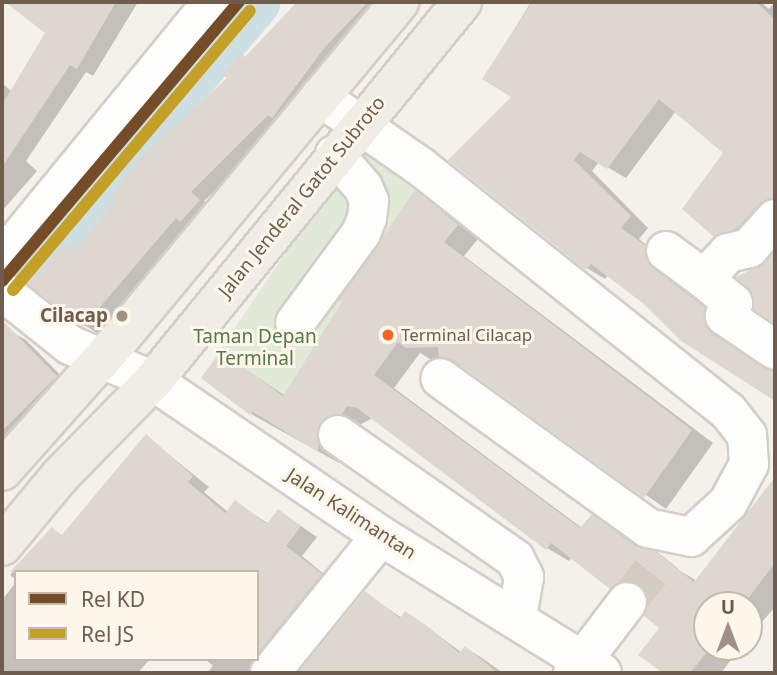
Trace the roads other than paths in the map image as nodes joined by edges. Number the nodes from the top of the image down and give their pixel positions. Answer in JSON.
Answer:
{"nodes":[{"id":1,"x":212,"y":2,"type":"edge"},
{"id":2,"x":400,"y":2,"type":"edge"},
{"id":3,"x":462,"y":2,"type":"edge"},
{"id":4,"x":320,"y":97,"type":"junction"},
{"id":5,"x":362,"y":123,"type":"junction"},
{"id":6,"x":335,"y":155,"type":"junction"},
{"id":7,"x":775,"y":219,"type":"edge"},
{"id":8,"x":666,"y":251,"type":"dead end"},
{"id":9,"x":2,"y":259,"type":"edge"},
{"id":10,"x":704,"y":279,"type":"junction"},
{"id":11,"x":2,"y":291,"type":"edge"},
{"id":12,"x":295,"y":323,"type":"dead end"},
{"id":13,"x":775,"y":349,"type":"edge"},
{"id":14,"x":99,"y":360,"type":"junction"},
{"id":15,"x":440,"y":378,"type":"dead end"},
{"id":16,"x":153,"y":381,"type":"junction"},
{"id":17,"x":338,"y":435,"type":"dead end"},
{"id":18,"x":2,"y":471,"type":"edge"},
{"id":19,"x":381,"y":537,"type":"junction"},
{"id":20,"x":2,"y":546,"type":"edge"},
{"id":21,"x":627,"y":602,"type":"tunnel mouth"},
{"id":22,"x":517,"y":618,"type":"junction"},
{"id":23,"x":586,"y":669,"type":"edge"},
{"id":24,"x":270,"y":673,"type":"edge"}],
"edges":[{"from":1,"to":9,"type":"street"},
{"from":2,"to":4,"type":"main road"},
{"from":3,"to":5,"type":"main road","name":"Jalan Jenderal Gatot Subroto"},
{"from":4,"to":5,"type":"street"},
{"from":4,"to":14,"type":"main road"},
{"from":5,"to":6,"type":"main road","name":"Jalan Jenderal Gatot Subroto"},
{"from":5,"to":15,"type":"street"},
{"from":6,"to":12,"type":"street"},
{"from":6,"to":16,"type":"main road","name":"Jalan Jenderal Gatot Subroto"},
{"from":7,"to":10,"type":"street"},
{"from":8,"to":10,"type":"street"},
{"from":10,"to":13,"type":"street"},
{"from":11,"to":14,"type":"street","name":"Jalan Kalimantan"},
{"from":14,"to":16,"type":"street","name":"Jalan Kalimantan"},
{"from":14,"to":18,"type":"main road"},
{"from":16,"to":19,"type":"street","name":"Jalan Kalimantan"},
{"from":16,"to":20,"type":"main road","name":"Jalan Jenderal Gatot Subroto"},
{"from":17,"to":22,"type":"street"},
{"from":19,"to":22,"type":"street","name":"Jalan Kalimantan"},
{"from":19,"to":24,"type":"street"},
{"from":21,"to":23,"type":"street"},
{"from":22,"to":23,"type":"street","name":"Jalan Kalimantan"}]}
